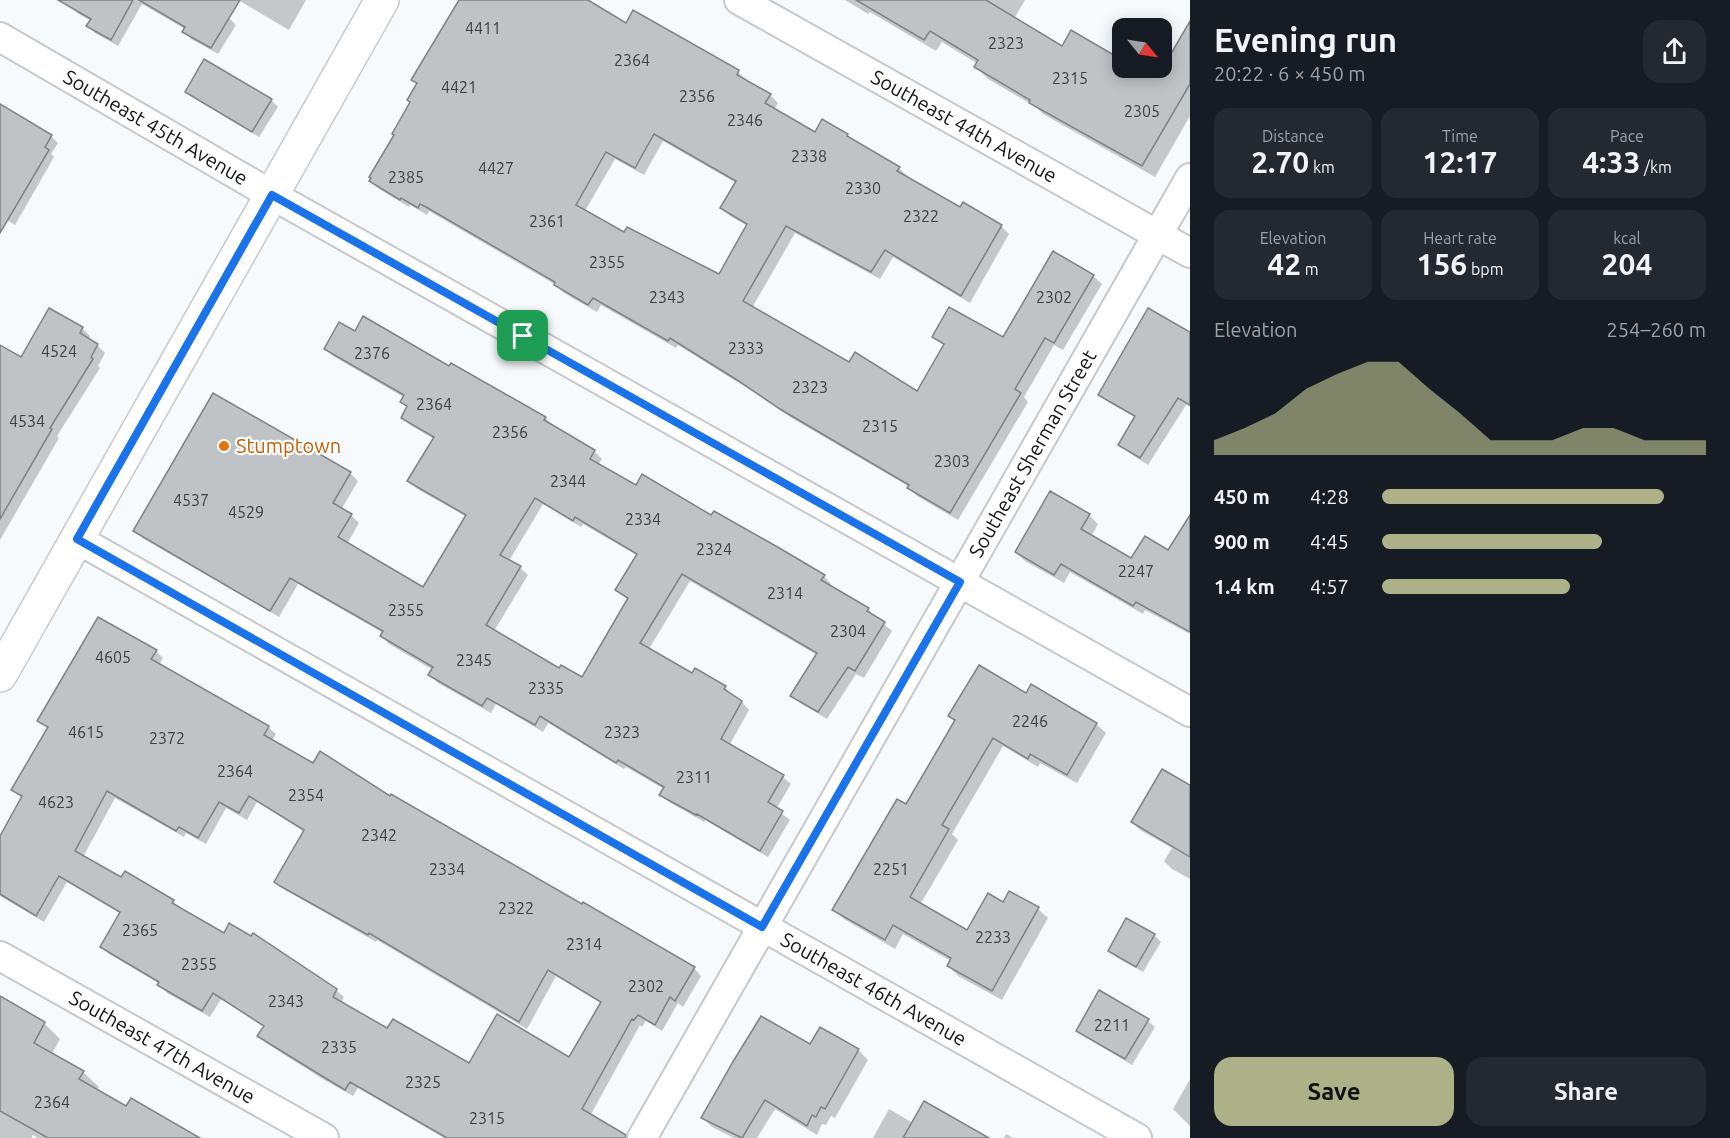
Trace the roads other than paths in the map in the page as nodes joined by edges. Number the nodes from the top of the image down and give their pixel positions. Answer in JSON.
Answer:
{"nodes":[{"id":1,"x":382,"y":0,"type":"edge"},
{"id":2,"x":739,"y":0,"type":"edge"},
{"id":3,"x":0,"y":37,"type":"edge"},
{"id":4,"x":1190,"y":178,"type":"edge"},
{"id":5,"x":272,"y":195,"type":"junction"},
{"id":6,"x":1158,"y":235,"type":"junction"},
{"id":7,"x":1190,"y":253,"type":"edge"},
{"id":8,"x":77,"y":539,"type":"junction"},
{"id":9,"x":960,"y":582,"type":"junction"},
{"id":10,"x":0,"y":675,"type":"edge"},
{"id":11,"x":1190,"y":712,"type":"edge"},
{"id":12,"x":762,"y":927,"type":"junction"},
{"id":13,"x":0,"y":956,"type":"edge"},
{"id":14,"x":324,"y":1138,"type":"edge"},
{"id":15,"x":642,"y":1138,"type":"edge"},
{"id":16,"x":1137,"y":1138,"type":"edge"}],
"edges":[{"from":1,"to":5,"type":"main road"},
{"from":2,"to":6,"type":"street","name":"Southeast 44th Avenue"},
{"from":3,"to":5,"type":"street","name":"Southeast 45th Avenue"},
{"from":4,"to":6,"type":"street","name":"Southeast Sherman Street"},
{"from":5,"to":8,"type":"main road"},
{"from":5,"to":9,"type":"street","name":"Southeast 45th Avenue"},
{"from":6,"to":7,"type":"street","name":"Southeast 44th Avenue"},
{"from":6,"to":9,"type":"street","name":"Southeast Sherman Street"},
{"from":8,"to":10,"type":"main road"},
{"from":8,"to":12,"type":"street","name":"Southeast 46th Avenue"},
{"from":9,"to":11,"type":"street","name":"Southeast 45th Avenue"},
{"from":9,"to":12,"type":"street","name":"Southeast Sherman Street"},
{"from":12,"to":15,"type":"street","name":"Southeast Sherman Street"},
{"from":12,"to":16,"type":"street","name":"Southeast 46th Avenue"},
{"from":13,"to":14,"type":"street","name":"Southeast 47th Avenue"}]}
